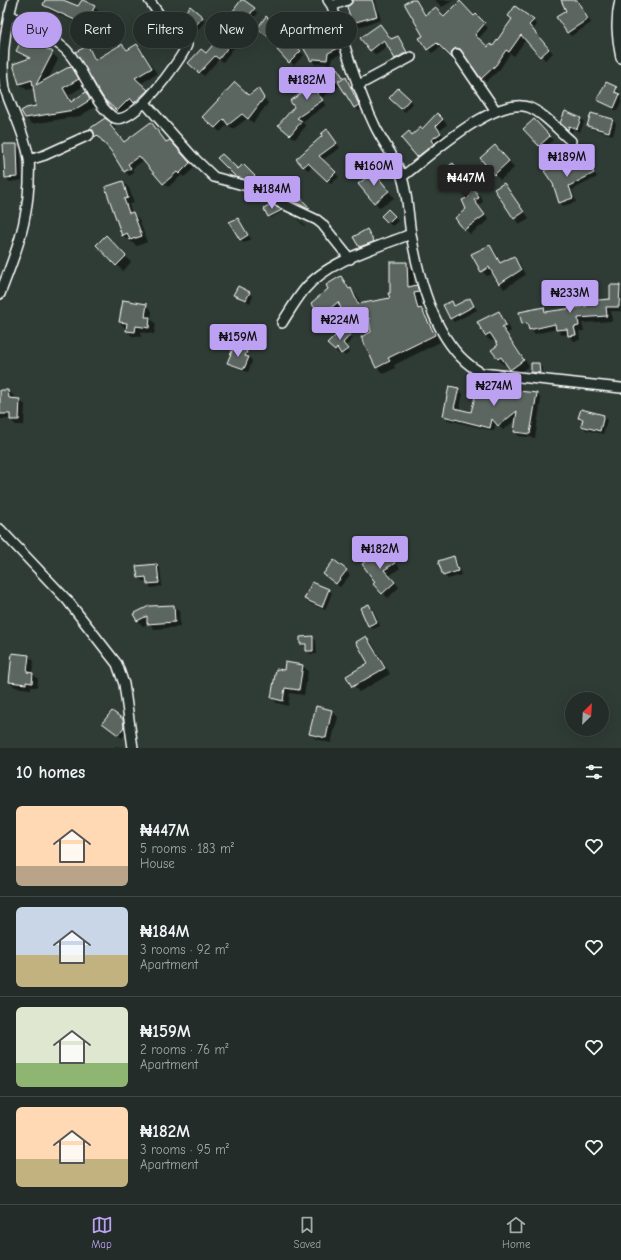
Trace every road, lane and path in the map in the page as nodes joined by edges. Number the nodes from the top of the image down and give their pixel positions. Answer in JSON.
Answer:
{"nodes":[{"id":1,"x":13,"y":0,"type":"edge"},
{"id":2,"x":149,"y":0,"type":"edge"},
{"id":3,"x":347,"y":0,"type":"edge"},
{"id":4,"x":620,"y":0,"type":"edge"},
{"id":5,"x":330,"y":3,"type":"edge"},
{"id":6,"x":9,"y":14,"type":"junction"},
{"id":7,"x":457,"y":54,"type":"dead end"},
{"id":8,"x":412,"y":57,"type":"dead end"},
{"id":9,"x":621,"y":58,"type":"edge"},
{"id":10,"x":357,"y":86,"type":"junction"},
{"id":11,"x":2,"y":88,"type":"edge"},
{"id":12,"x":145,"y":103,"type":"junction"},
{"id":13,"x":496,"y":111,"type":"junction"},
{"id":14,"x":89,"y":134,"type":"dead end"},
{"id":15,"x":571,"y":141,"type":"dead end"},
{"id":16,"x":29,"y":160,"type":"junction"},
{"id":17,"x":402,"y":177,"type":"junction"},
{"id":18,"x":411,"y":234,"type":"junction"},
{"id":19,"x":350,"y":259,"type":"junction"},
{"id":20,"x":0,"y":294,"type":"edge"},
{"id":21,"x":282,"y":323,"type":"dead end"},
{"id":22,"x":621,"y":388,"type":"edge"},
{"id":23,"x":0,"y":529,"type":"edge"},
{"id":24,"x":133,"y":748,"type":"edge"}],
"edges":[{"from":1,"to":6,"type":"street"},
{"from":2,"to":12,"type":"street"},
{"from":3,"to":5,"type":"street"},
{"from":4,"to":9,"type":"street"},
{"from":5,"to":10,"type":"street"},
{"from":6,"to":11,"type":"street"},
{"from":6,"to":12,"type":"street"},
{"from":7,"to":13,"type":"street"},
{"from":8,"to":10,"type":"street"},
{"from":10,"to":17,"type":"street"},
{"from":11,"to":16,"type":"street"},
{"from":12,"to":19,"type":"street"},
{"from":13,"to":15,"type":"street"},
{"from":13,"to":17,"type":"street"},
{"from":14,"to":16,"type":"street"},
{"from":16,"to":20,"type":"street"},
{"from":17,"to":18,"type":"street"},
{"from":18,"to":19,"type":"street"},
{"from":18,"to":22,"type":"street"},
{"from":19,"to":21,"type":"street"},
{"from":23,"to":24,"type":"street"}]}
